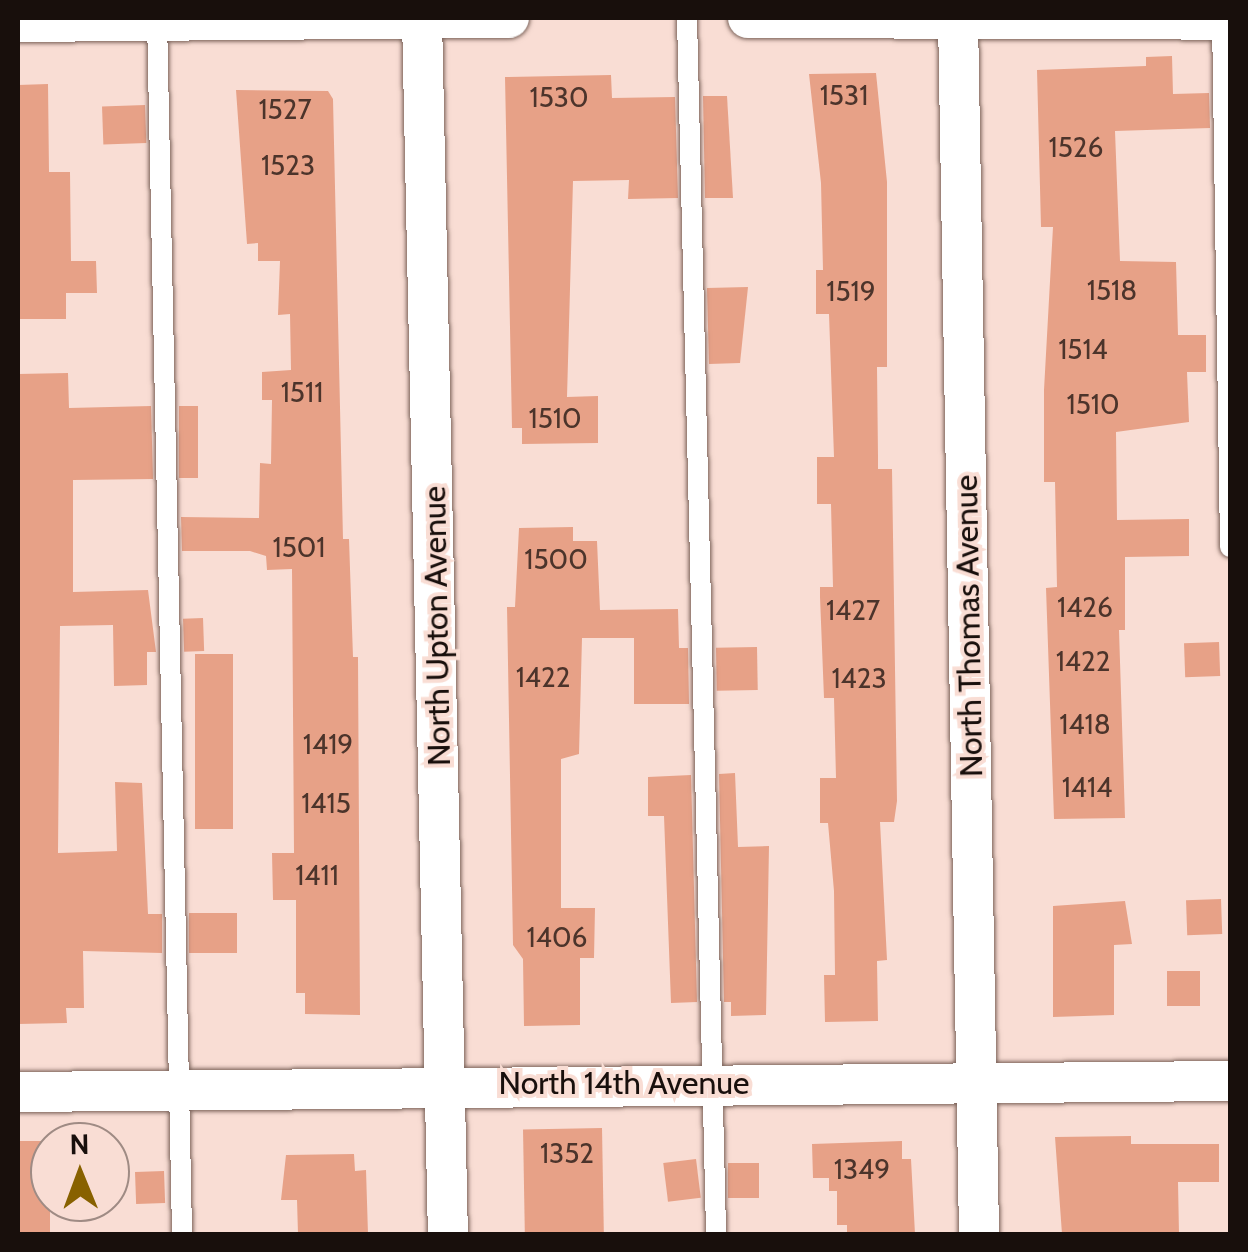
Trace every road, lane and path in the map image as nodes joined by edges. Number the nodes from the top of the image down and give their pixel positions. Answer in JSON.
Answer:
{"nodes":[{"id":1,"x":422,"y":18,"type":"edge"},
{"id":2,"x":509,"y":18,"type":"edge"},
{"id":3,"x":688,"y":18,"type":"edge"},
{"id":4,"x":748,"y":18,"type":"edge"},
{"id":5,"x":157,"y":19,"type":"edge"},
{"id":6,"x":1225,"y":19,"type":"edge"},
{"id":7,"x":958,"y":20,"type":"edge"},
{"id":8,"x":18,"y":22,"type":"edge"},
{"id":9,"x":1230,"y":547,"type":"edge"},
{"id":10,"x":1230,"y":1081,"type":"edge"},
{"id":11,"x":714,"y":1082,"type":"junction"},
{"id":12,"x":978,"y":1084,"type":"junction"},
{"id":13,"x":448,"y":1085,"type":"junction"},
{"id":14,"x":180,"y":1089,"type":"junction"},
{"id":15,"x":18,"y":1092,"type":"edge"},
{"id":16,"x":182,"y":1234,"type":"edge"},
{"id":17,"x":448,"y":1234,"type":"edge"},
{"id":18,"x":716,"y":1234,"type":"edge"},
{"id":19,"x":978,"y":1234,"type":"edge"}],
"edges":[{"from":1,"to":2,"type":"street"},
{"from":1,"to":5,"type":"street"},
{"from":1,"to":13,"type":"street","name":"North Upton Avenue"},
{"from":3,"to":11,"type":"lane"},
{"from":4,"to":7,"type":"street"},
{"from":5,"to":8,"type":"street"},
{"from":5,"to":14,"type":"lane"},
{"from":6,"to":7,"type":"street"},
{"from":6,"to":9,"type":"lane"},
{"from":7,"to":12,"type":"street","name":"North Thomas Avenue"},
{"from":10,"to":12,"type":"street","name":"North 14th Avenue"},
{"from":11,"to":12,"type":"street","name":"North 14th Avenue"},
{"from":11,"to":13,"type":"street","name":"North 14th Avenue"},
{"from":11,"to":18,"type":"lane"},
{"from":12,"to":19,"type":"street","name":"North Thomas Avenue"},
{"from":13,"to":14,"type":"street","name":"North 14th Avenue"},
{"from":13,"to":17,"type":"street","name":"North Upton Avenue"},
{"from":14,"to":15,"type":"street","name":"North 14th Avenue"},
{"from":14,"to":16,"type":"lane"}]}
